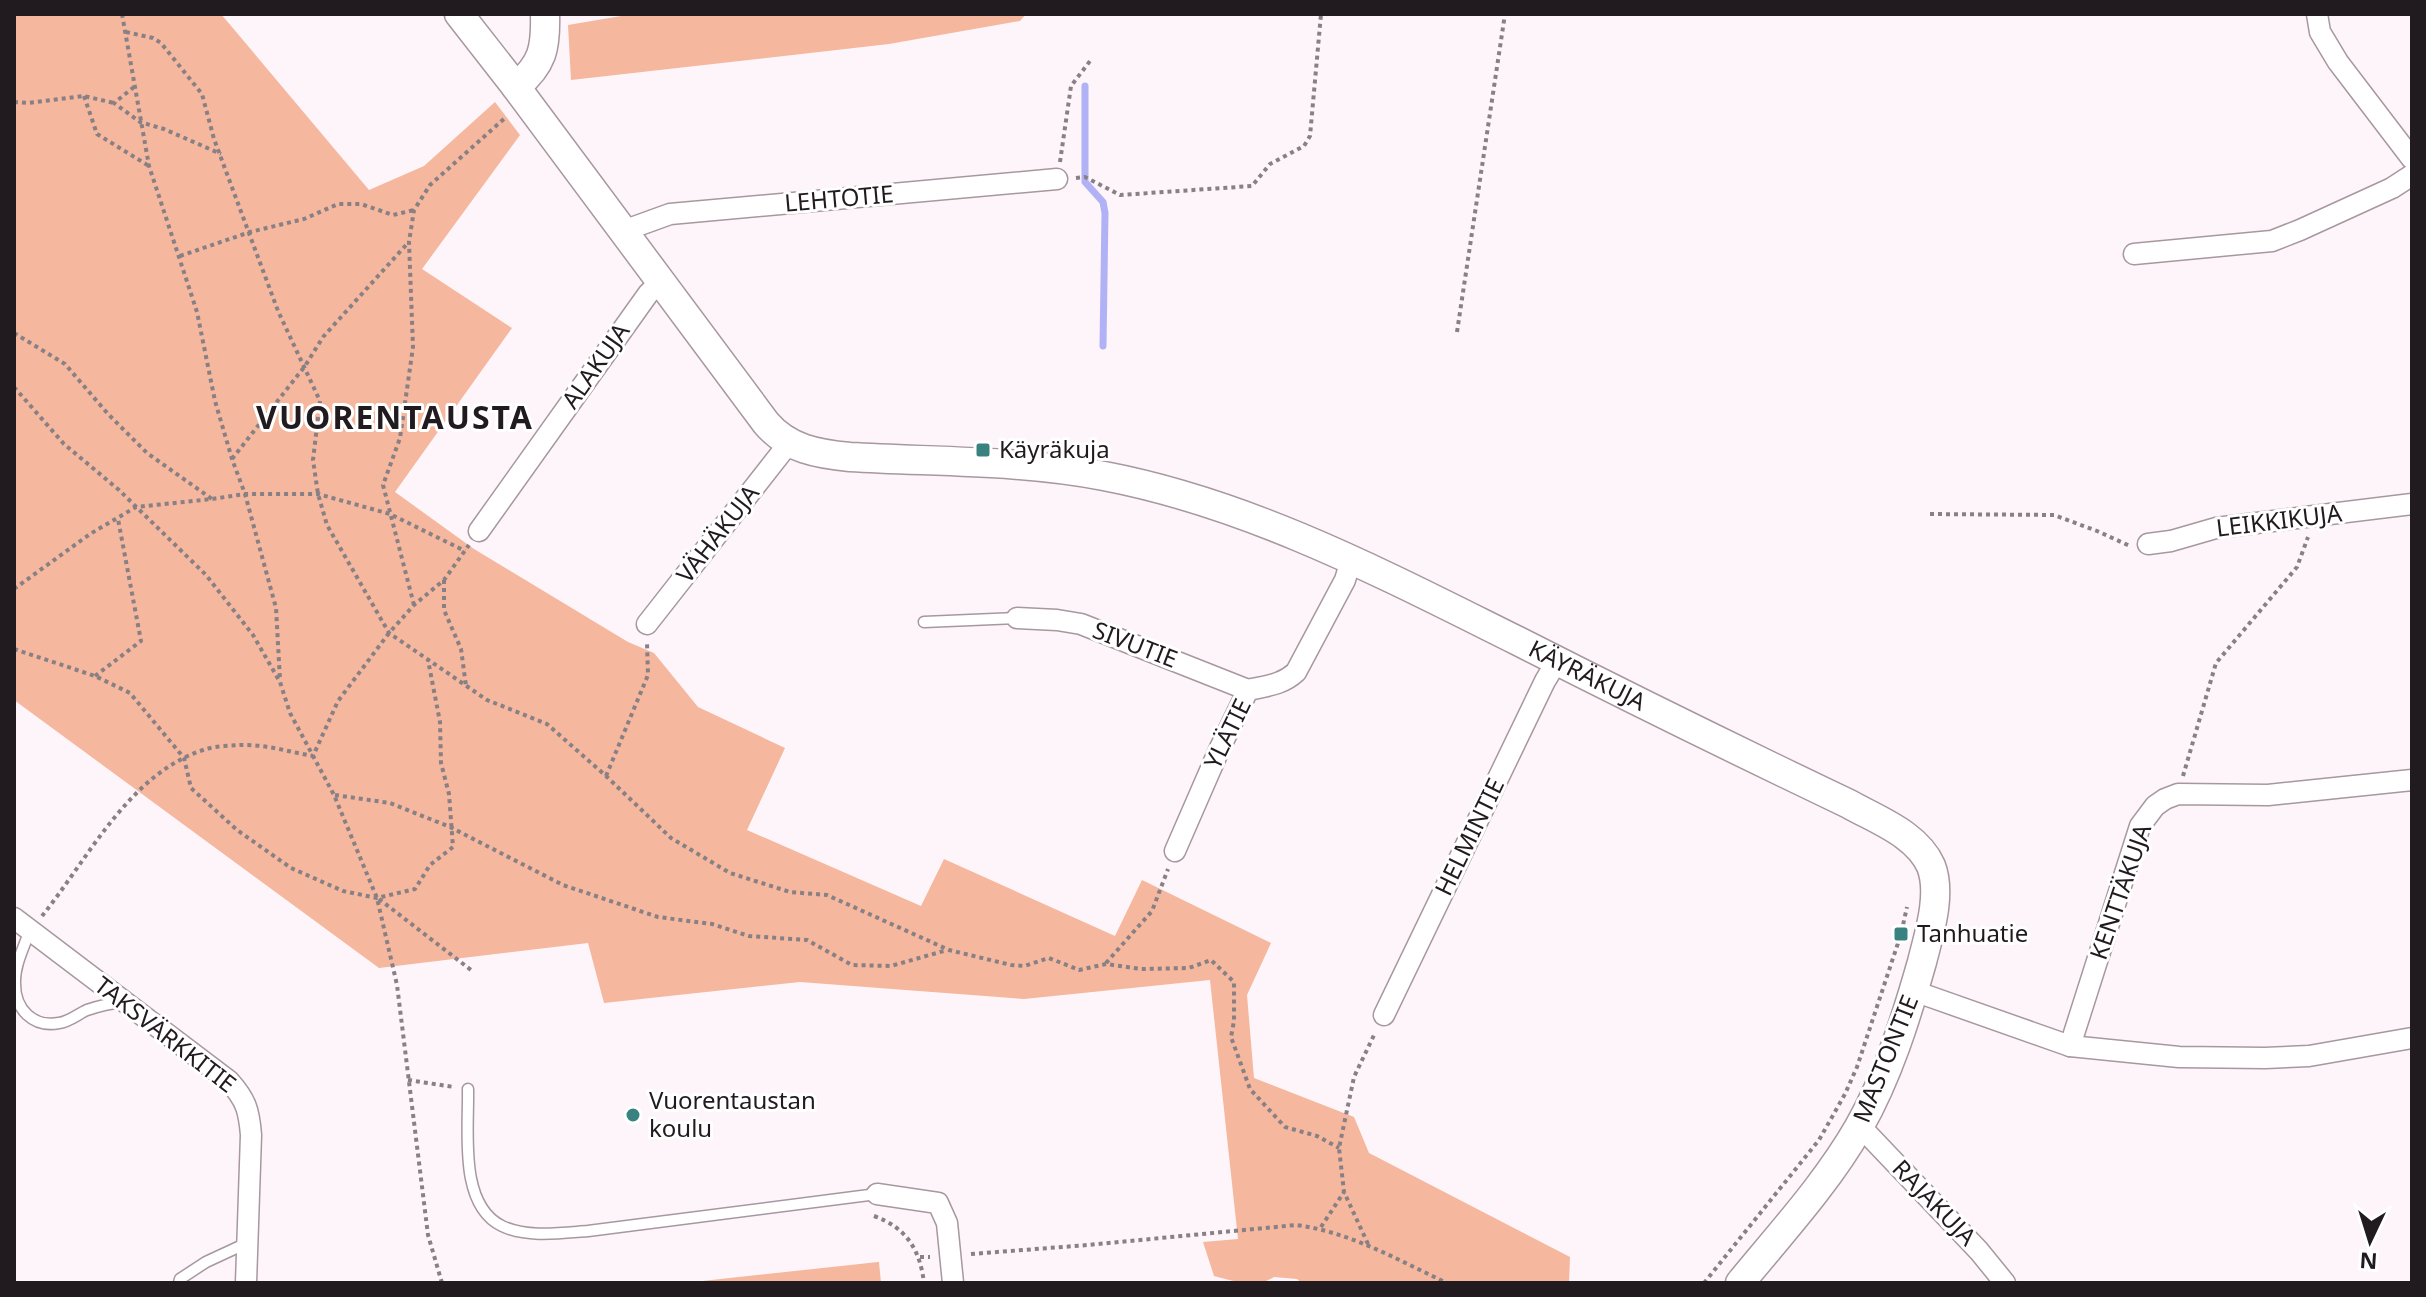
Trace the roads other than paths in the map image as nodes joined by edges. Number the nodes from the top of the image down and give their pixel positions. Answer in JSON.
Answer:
{"nodes":[{"id":1,"x":459,"y":14,"type":"edge"},
{"id":2,"x":545,"y":14,"type":"edge"},
{"id":3,"x":2317,"y":14,"type":"edge"},
{"id":4,"x":515,"y":98,"type":"junction"},
{"id":5,"x":2412,"y":159,"type":"edge"},
{"id":6,"x":2412,"y":175,"type":"edge"},
{"id":7,"x":1057,"y":179,"type":"road end"},
{"id":8,"x":623,"y":231,"type":"junction"},
{"id":9,"x":2134,"y":254,"type":"dead end"},
{"id":10,"x":660,"y":282,"type":"junction"},
{"id":11,"x":789,"y":443,"type":"junction"},
{"id":12,"x":2412,"y":504,"type":"edge"},
{"id":13,"x":479,"y":531,"type":"road end"},
{"id":14,"x":2148,"y":544,"type":"road end"},
{"id":15,"x":1351,"y":560,"type":"junction"},
{"id":16,"x":1017,"y":618,"type":"joint"},
{"id":17,"x":924,"y":622,"type":"dead end"},
{"id":18,"x":647,"y":624,"type":"road end"},
{"id":19,"x":1557,"y":661,"type":"junction"},
{"id":20,"x":1248,"y":690,"type":"junction"},
{"id":21,"x":2412,"y":780,"type":"edge"},
{"id":22,"x":1175,"y":851,"type":"road end"},
{"id":23,"x":1922,"y":896,"type":"joint"},
{"id":24,"x":22,"y":924,"type":"edge"},
{"id":25,"x":1914,"y":991,"type":"junction"},
{"id":26,"x":124,"y":1002,"type":"junction"},
{"id":27,"x":1384,"y":1015,"type":"road end"},
{"id":28,"x":2412,"y":1038,"type":"edge"},
{"id":29,"x":2070,"y":1046,"type":"junction"},
{"id":30,"x":468,"y":1089,"type":"road end"},
{"id":31,"x":1860,"y":1126,"type":"junction"},
{"id":32,"x":877,"y":1194,"type":"joint"},
{"id":33,"x":247,"y":1243,"type":"junction"},
{"id":34,"x":179,"y":1283,"type":"edge"},
{"id":35,"x":246,"y":1283,"type":"edge"},
{"id":36,"x":953,"y":1283,"type":"edge"},
{"id":37,"x":1740,"y":1283,"type":"edge"},
{"id":38,"x":2005,"y":1283,"type":"edge"}],
"edges":[{"from":1,"to":4,"type":"street","name":"KÄYRÄKUJA"},
{"from":2,"to":4,"type":"street"},
{"from":3,"to":5,"type":"street"},
{"from":4,"to":8,"type":"street","name":"KÄYRÄKUJA"},
{"from":6,"to":9,"type":"street"},
{"from":7,"to":8,"type":"street","name":"LEHTOTIE"},
{"from":8,"to":10,"type":"street","name":"KÄYRÄKUJA"},
{"from":10,"to":11,"type":"street","name":"KÄYRÄKUJA"},
{"from":10,"to":13,"type":"street","name":"ALAKUJA"},
{"from":11,"to":15,"type":"street","name":"KÄYRÄKUJA"},
{"from":11,"to":18,"type":"street","name":"VÄHÄKUJA"},
{"from":12,"to":14,"type":"street","name":"LEIKKIKUJA"},
{"from":15,"to":19,"type":"street","name":"KÄYRÄKUJA"},
{"from":15,"to":20,"type":"street","name":"YLÄTIE"},
{"from":16,"to":17,"type":"lane"},
{"from":16,"to":20,"type":"street","name":"SIVUTIE"},
{"from":19,"to":23,"type":"street","name":"KÄYRÄKUJA"},
{"from":19,"to":27,"type":"street","name":"HELMINTIE"},
{"from":20,"to":22,"type":"street","name":"YLÄTIE"},
{"from":21,"to":29,"type":"street","name":"KENTTÄKUJA"},
{"from":23,"to":25,"type":"street","name":"MASTONTIE"},
{"from":24,"to":26,"type":"street","name":"TAKSVÄRKKITIE"},
{"from":24,"to":26,"type":"lane"},
{"from":25,"to":29,"type":"street"},
{"from":25,"to":31,"type":"street","name":"MASTONTIE"},
{"from":26,"to":33,"type":"street","name":"TAKSVÄRKKITIE"},
{"from":28,"to":29,"type":"street"},
{"from":30,"to":32,"type":"lane"},
{"from":31,"to":37,"type":"street","name":"MASTONTIE"},
{"from":31,"to":38,"type":"street","name":"RAJAKUJA"},
{"from":32,"to":36,"type":"street"},
{"from":33,"to":34,"type":"lane"},
{"from":33,"to":35,"type":"street","name":"TAKSVÄRKKITIE"}]}
